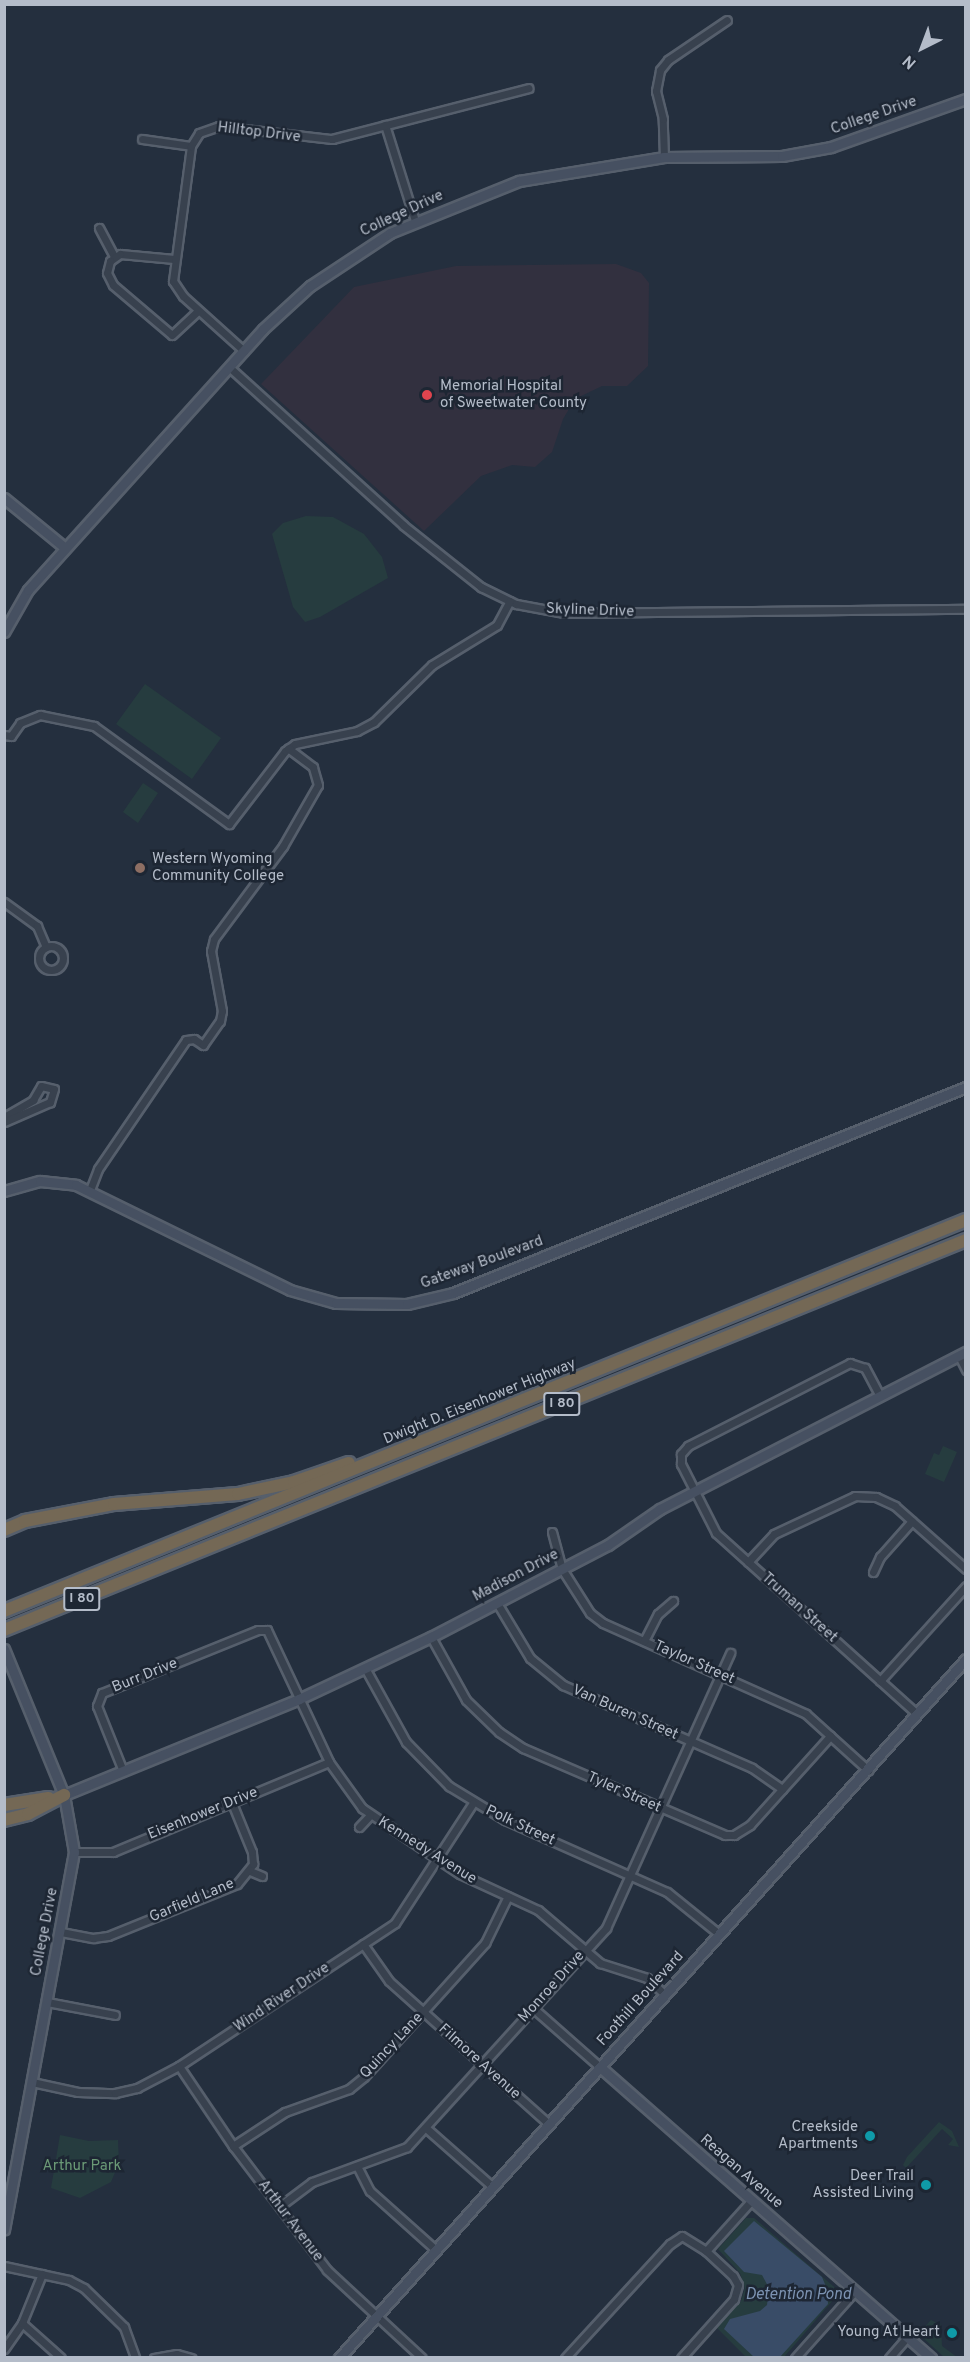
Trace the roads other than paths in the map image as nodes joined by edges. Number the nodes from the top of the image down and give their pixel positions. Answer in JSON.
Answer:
{"nodes":[{"id":1,"x":727,"y":20,"type":"dead end"},
{"id":2,"x":529,"y":88,"type":"dead end"},
{"id":3,"x":966,"y":99,"type":"edge"},
{"id":4,"x":386,"y":125,"type":"junction"},
{"id":5,"x":142,"y":139,"type":"dead end"},
{"id":6,"x":190,"y":146,"type":"junction"},
{"id":7,"x":664,"y":157,"type":"junction"},
{"id":8,"x":415,"y":221,"type":"junction"},
{"id":9,"x":99,"y":228,"type":"dead end"},
{"id":10,"x":114,"y":256,"type":"junction"},
{"id":11,"x":174,"y":259,"type":"junction"},
{"id":12,"x":198,"y":311,"type":"junction"},
{"id":13,"x":244,"y":351,"type":"junction"},
{"id":14,"x":229,"y":367,"type":"junction"},
{"id":15,"x":4,"y":498,"type":"edge"},
{"id":16,"x":65,"y":548,"type":"junction"},
{"id":17,"x":510,"y":601,"type":"junction"},
{"id":18,"x":966,"y":609,"type":"edge"},
{"id":19,"x":4,"y":632,"type":"edge"},
{"id":20,"x":4,"y":735,"type":"edge"},
{"id":21,"x":288,"y":748,"type":"junction"},
{"id":22,"x":4,"y":902,"type":"edge"},
{"id":23,"x":46,"y":947,"type":"dead end"},
{"id":24,"x":966,"y":1087,"type":"edge"},
{"id":25,"x":4,"y":1117,"type":"edge"},
{"id":26,"x":4,"y":1122,"type":"edge"},
{"id":27,"x":90,"y":1190,"type":"junction"},
{"id":28,"x":4,"y":1191,"type":"edge"},
{"id":29,"x":966,"y":1220,"type":"edge"},
{"id":30,"x":966,"y":1240,"type":"edge"},
{"id":31,"x":962,"y":1354,"type":"edge"},
{"id":32,"x":966,"y":1370,"type":"edge"},
{"id":33,"x":880,"y":1396,"type":"junction"},
{"id":34,"x":472,"y":1421,"type":"junction"},
{"id":35,"x":693,"y":1492,"type":"junction"},
{"id":36,"x":912,"y":1521,"type":"junction"},
{"id":37,"x":4,"y":1530,"type":"edge"},
{"id":38,"x":552,"y":1532,"type":"dead end"},
{"id":39,"x":748,"y":1562,"type":"junction"},
{"id":40,"x":562,"y":1569,"type":"junction"},
{"id":41,"x":966,"y":1569,"type":"edge"},
{"id":42,"x":873,"y":1572,"type":"dead end"},
{"id":43,"x":966,"y":1586,"type":"edge"},
{"id":44,"x":673,"y":1601,"type":"dead end"},
{"id":45,"x":497,"y":1603,"type":"junction"},
{"id":46,"x":4,"y":1611,"type":"edge"},
{"id":47,"x":4,"y":1630,"type":"edge"},
{"id":48,"x":267,"y":1630,"type":"joint"},
{"id":49,"x":431,"y":1637,"type":"junction"},
{"id":50,"x":644,"y":1641,"type":"junction"},
{"id":51,"x":4,"y":1649,"type":"edge"},
{"id":52,"x":730,"y":1653,"type":"dead end"},
{"id":53,"x":966,"y":1659,"type":"edge"},
{"id":54,"x":365,"y":1668,"type":"junction"},
{"id":55,"x":720,"y":1674,"type":"junction"},
{"id":56,"x":880,"y":1681,"type":"junction"},
{"id":57,"x":299,"y":1699,"type":"junction"},
{"id":58,"x":917,"y":1714,"type":"junction"},
{"id":59,"x":830,"y":1736,"type":"junction"},
{"id":60,"x":690,"y":1742,"type":"junction"},
{"id":61,"x":329,"y":1762,"type":"junction"},
{"id":62,"x":868,"y":1770,"type":"junction"},
{"id":63,"x":123,"y":1771,"type":"junction"},
{"id":64,"x":782,"y":1790,"type":"junction"},
{"id":65,"x":64,"y":1795,"type":"junction"},
{"id":66,"x":232,"y":1803,"type":"junction"},
{"id":67,"x":473,"y":1803,"type":"junction"},
{"id":68,"x":4,"y":1805,"type":"edge"},
{"id":69,"x":660,"y":1809,"type":"junction"},
{"id":70,"x":370,"y":1815,"type":"junction"},
{"id":71,"x":4,"y":1820,"type":"edge"},
{"id":72,"x":359,"y":1827,"type":"dead end"},
{"id":73,"x":74,"y":1852,"type":"junction"},
{"id":74,"x":437,"y":1859,"type":"junction"},
{"id":75,"x":250,"y":1871,"type":"junction"},
{"id":76,"x":262,"y":1876,"type":"dead end"},
{"id":77,"x":631,"y":1876,"type":"junction"},
{"id":78,"x":508,"y":1896,"type":"junction"},
{"id":79,"x":61,"y":1932,"type":"junction"},
{"id":80,"x":719,"y":1934,"type":"junction"},
{"id":81,"x":363,"y":1944,"type":"junction"},
{"id":82,"x":586,"y":1950,"type":"junction"},
{"id":83,"x":665,"y":1995,"type":"junction"},
{"id":84,"x":47,"y":2002,"type":"junction"},
{"id":85,"x":533,"y":2008,"type":"junction"},
{"id":86,"x":423,"y":2012,"type":"junction"},
{"id":87,"x":115,"y":2015,"type":"dead end"},
{"id":88,"x":482,"y":2065,"type":"junction"},
{"id":89,"x":179,"y":2066,"type":"junction"},
{"id":90,"x":600,"y":2067,"type":"junction"},
{"id":91,"x":32,"y":2082,"type":"junction"},
{"id":92,"x":549,"y":2124,"type":"junction"},
{"id":93,"x":426,"y":2128,"type":"junction"},
{"id":94,"x":233,"y":2146,"type":"junction"},
{"id":95,"x":357,"y":2166,"type":"junction"},
{"id":96,"x":493,"y":2187,"type":"junction"},
{"id":97,"x":751,"y":2201,"type":"junction"},
{"id":98,"x":280,"y":2206,"type":"junction"},
{"id":99,"x":4,"y":2230,"type":"edge"},
{"id":100,"x":436,"y":2250,"type":"junction"},
{"id":101,"x":706,"y":2251,"type":"junction"},
{"id":102,"x":4,"y":2266,"type":"edge"},
{"id":103,"x":42,"y":2274,"type":"junction"},
{"id":104,"x":855,"y":2291,"type":"junction"},
{"id":105,"x":377,"y":2317,"type":"junction"},
{"id":106,"x":22,"y":2323,"type":"junction"},
{"id":107,"x":908,"y":2336,"type":"junction"},
{"id":108,"x":4,"y":2349,"type":"edge"},
{"id":109,"x":61,"y":2358,"type":"edge"},
{"id":110,"x":135,"y":2358,"type":"edge"},
{"id":111,"x":154,"y":2358,"type":"edge"},
{"id":112,"x":191,"y":2358,"type":"edge"},
{"id":113,"x":339,"y":2358,"type":"edge"},
{"id":114,"x":422,"y":2358,"type":"edge"},
{"id":115,"x":565,"y":2358,"type":"edge"},
{"id":116,"x":681,"y":2358,"type":"edge"},
{"id":117,"x":795,"y":2358,"type":"edge"},
{"id":118,"x":890,"y":2358,"type":"edge"},
{"id":119,"x":931,"y":2358,"type":"edge"}],
"edges":[{"from":1,"to":7,"type":"street"},
{"from":2,"to":4,"type":"street","name":"Hilltop Drive"},
{"from":3,"to":7,"type":"main road","name":"College Drive"},
{"from":4,"to":6,"type":"street","name":"Hilltop Drive"},
{"from":4,"to":8,"type":"street"},
{"from":5,"to":6,"type":"street"},
{"from":6,"to":11,"type":"street"},
{"from":7,"to":8,"type":"main road","name":"College Drive"},
{"from":8,"to":13,"type":"main road","name":"College Drive"},
{"from":9,"to":10,"type":"street"},
{"from":10,"to":11,"type":"street"},
{"from":10,"to":12,"type":"street"},
{"from":11,"to":12,"type":"street"},
{"from":12,"to":13,"type":"street"},
{"from":13,"to":14,"type":"main road","name":"College Drive"},
{"from":14,"to":16,"type":"main road","name":"College Drive"},
{"from":14,"to":17,"type":"street","name":"Skyline Drive"},
{"from":15,"to":16,"type":"main road"},
{"from":16,"to":19,"type":"main road","name":"College Drive"},
{"from":17,"to":18,"type":"street","name":"Skyline Drive"},
{"from":17,"to":21,"type":"street"},
{"from":20,"to":21,"type":"street"},
{"from":21,"to":27,"type":"street"},
{"from":22,"to":23,"type":"street"},
{"from":24,"to":27,"type":"main road","name":"Gateway Boulevard"},
{"from":25,"to":26,"type":"street"},
{"from":27,"to":28,"type":"main road","name":"Gateway Boulevard"},
{"from":29,"to":34,"type":"highway","name":"Dwight D. Eisenhower Highway","number":"I 80"},
{"from":30,"to":47,"type":"highway","number":"I 80"},
{"from":31,"to":32,"type":"street"},
{"from":31,"to":33,"type":"main road","name":"Madison Drive"},
{"from":33,"to":35,"type":"main road","name":"Madison Drive"},
{"from":33,"to":35,"type":"street","name":"Truman Street"},
{"from":34,"to":37,"type":"highway","number":"I 80"},
{"from":34,"to":46,"type":"highway","name":"Dwight D. Eisenhower Highway","number":"I 80"},
{"from":35,"to":39,"type":"street","name":"Truman Street"},
{"from":35,"to":40,"type":"main road","name":"Madison Drive"},
{"from":36,"to":39,"type":"street"},
{"from":36,"to":41,"type":"street"},
{"from":36,"to":42,"type":"street"},
{"from":38,"to":40,"type":"street","name":"Taylor Street"},
{"from":39,"to":56,"type":"street","name":"Truman Street"},
{"from":40,"to":45,"type":"main road","name":"Madison Drive"},
{"from":40,"to":50,"type":"street","name":"Taylor Street"},
{"from":43,"to":56,"type":"street"},
{"from":44,"to":50,"type":"street"},
{"from":45,"to":49,"type":"main road","name":"Madison Drive"},
{"from":45,"to":60,"type":"street","name":"Van Buren Street"},
{"from":48,"to":57,"type":"street","name":"Kennedy Avenue"},
{"from":48,"to":63,"type":"street","name":"Burr Drive"},
{"from":49,"to":54,"type":"main road","name":"Madison Drive"},
{"from":49,"to":69,"type":"street","name":"Tyler Street"},
{"from":50,"to":55,"type":"street","name":"Taylor Street"},
{"from":51,"to":65,"type":"main road","name":"College Drive"},
{"from":52,"to":55,"type":"street","name":"Monroe Drive"},
{"from":53,"to":58,"type":"main road","name":"Foothill Boulevard"},
{"from":54,"to":57,"type":"main road","name":"Madison Drive"},
{"from":54,"to":67,"type":"street","name":"Polk Street"},
{"from":55,"to":59,"type":"street","name":"Taylor Street"},
{"from":55,"to":60,"type":"street","name":"Monroe Drive"},
{"from":56,"to":58,"type":"street","name":"Truman Street"},
{"from":57,"to":61,"type":"street","name":"Kennedy Avenue"},
{"from":57,"to":63,"type":"main road","name":"Madison Drive"},
{"from":58,"to":62,"type":"main road","name":"Foothill Boulevard"},
{"from":59,"to":62,"type":"street","name":"Taylor Street"},
{"from":59,"to":64,"type":"street","name":"Tyler Street"},
{"from":60,"to":64,"type":"street","name":"Van Buren Street"},
{"from":60,"to":69,"type":"street","name":"Monroe Drive"},
{"from":61,"to":66,"type":"street","name":"Eisenhower Drive"},
{"from":61,"to":70,"type":"street","name":"Kennedy Avenue"},
{"from":62,"to":80,"type":"main road","name":"Foothill Boulevard"},
{"from":63,"to":65,"type":"main road","name":"Madison Drive"},
{"from":64,"to":69,"type":"street","name":"Tyler Street"},
{"from":65,"to":68,"type":"highway"},
{"from":65,"to":71,"type":"highway"},
{"from":65,"to":73,"type":"main road","name":"College Drive"},
{"from":66,"to":73,"type":"street","name":"Eisenhower Drive"},
{"from":66,"to":75,"type":"street","name":"Garfield Lane"},
{"from":67,"to":74,"type":"street","name":"Wind River Drive"},
{"from":67,"to":77,"type":"street","name":"Polk Street"},
{"from":69,"to":77,"type":"street","name":"Monroe Drive"},
{"from":70,"to":72,"type":"street"},
{"from":70,"to":74,"type":"street","name":"Kennedy Avenue"},
{"from":73,"to":79,"type":"main road","name":"College Drive"},
{"from":74,"to":78,"type":"street","name":"Kennedy Avenue"},
{"from":74,"to":81,"type":"street","name":"Wind River Drive"},
{"from":75,"to":76,"type":"street"},
{"from":75,"to":79,"type":"street","name":"Garfield Lane"},
{"from":77,"to":80,"type":"street","name":"Polk Street"},
{"from":77,"to":82,"type":"street","name":"Monroe Drive"},
{"from":78,"to":82,"type":"street","name":"Kennedy Avenue"},
{"from":78,"to":86,"type":"street","name":"Quincy Lane"},
{"from":79,"to":84,"type":"main road","name":"College Drive"},
{"from":80,"to":83,"type":"main road","name":"Foothill Boulevard"},
{"from":81,"to":86,"type":"street","name":"Filmore Avenue"},
{"from":81,"to":89,"type":"street","name":"Wind River Drive"},
{"from":82,"to":83,"type":"street","name":"Kennedy Avenue"},
{"from":82,"to":85,"type":"street","name":"Monroe Drive"},
{"from":83,"to":90,"type":"main road","name":"Foothill Boulevard"},
{"from":84,"to":87,"type":"street"},
{"from":84,"to":91,"type":"main road","name":"College Drive"},
{"from":85,"to":88,"type":"street","name":"Monroe Drive"},
{"from":85,"to":90,"type":"street","name":"Reagan Avenue"},
{"from":86,"to":88,"type":"street","name":"Filmore Avenue"},
{"from":86,"to":94,"type":"street","name":"Quincy Lane"},
{"from":88,"to":92,"type":"street","name":"Filmore Avenue"},
{"from":88,"to":93,"type":"street","name":"Monroe Drive"},
{"from":89,"to":91,"type":"street","name":"Wind River Drive"},
{"from":89,"to":94,"type":"street","name":"Arthur Avenue"},
{"from":90,"to":92,"type":"main road","name":"Foothill Boulevard"},
{"from":90,"to":97,"type":"main road","name":"Reagan Avenue"},
{"from":91,"to":99,"type":"main road","name":"College Drive"},
{"from":92,"to":96,"type":"main road","name":"Foothill Boulevard"},
{"from":93,"to":95,"type":"street","name":"Monroe Drive"},
{"from":93,"to":96,"type":"street"},
{"from":94,"to":98,"type":"street","name":"Arthur Avenue"},
{"from":95,"to":98,"type":"street","name":"Monroe Drive"},
{"from":95,"to":100,"type":"street"},
{"from":96,"to":100,"type":"main road","name":"Foothill Boulevard"},
{"from":97,"to":101,"type":"street"},
{"from":97,"to":104,"type":"main road","name":"Reagan Avenue"},
{"from":98,"to":105,"type":"street","name":"Arthur Avenue"},
{"from":100,"to":105,"type":"main road","name":"Foothill Boulevard"},
{"from":101,"to":115,"type":"street"},
{"from":101,"to":116,"type":"street"},
{"from":102,"to":103,"type":"street"},
{"from":103,"to":106,"type":"street"},
{"from":103,"to":110,"type":"street"},
{"from":104,"to":107,"type":"main road","name":"Reagan Avenue"},
{"from":104,"to":117,"type":"street"},
{"from":105,"to":113,"type":"main road","name":"Foothill Boulevard"},
{"from":105,"to":114,"type":"street","name":"Arthur Avenue"},
{"from":106,"to":108,"type":"street"},
{"from":106,"to":109,"type":"street"},
{"from":107,"to":118,"type":"street"},
{"from":107,"to":119,"type":"main road","name":"Reagan Avenue"},
{"from":111,"to":112,"type":"street"}]}
